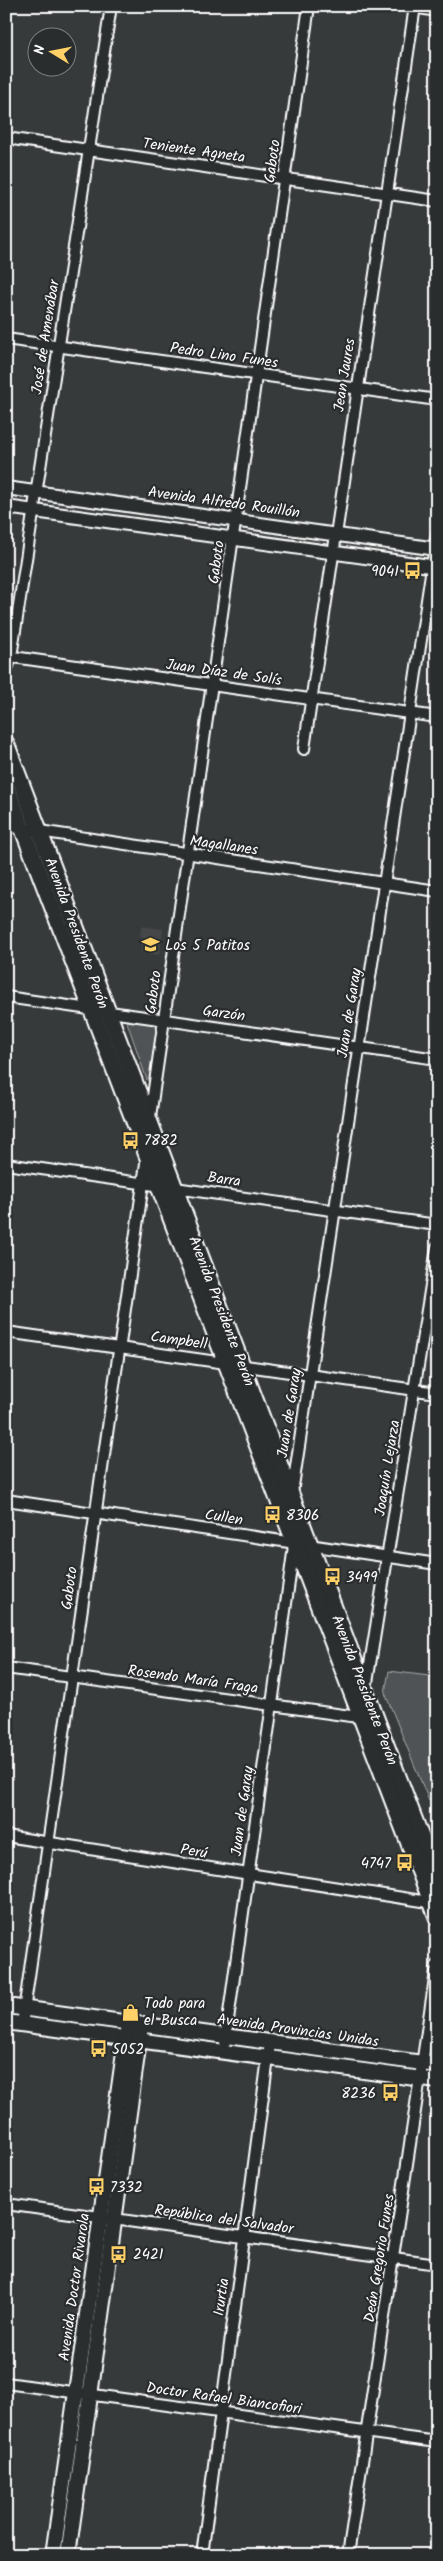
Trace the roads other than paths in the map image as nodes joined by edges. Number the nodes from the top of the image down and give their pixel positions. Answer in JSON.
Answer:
{"nodes":[{"id":1,"x":111,"y":6,"type":"edge"},
{"id":2,"x":309,"y":6,"type":"edge"},
{"id":3,"x":412,"y":7,"type":"edge"},
{"id":4,"x":437,"y":11,"type":"edge"},
{"id":5,"x":6,"y":138,"type":"edge"},
{"id":6,"x":89,"y":150,"type":"junction"},
{"id":7,"x":285,"y":179,"type":"junction"},
{"id":8,"x":386,"y":193,"type":"junction"},
{"id":9,"x":437,"y":201,"type":"edge"},
{"id":10,"x":6,"y":339,"type":"edge"},
{"id":11,"x":59,"y":346,"type":"junction"},
{"id":12,"x":258,"y":374,"type":"junction"},
{"id":13,"x":357,"y":389,"type":"junction"},
{"id":14,"x":437,"y":400,"type":"edge"},
{"id":15,"x":6,"y":488,"type":"edge"},
{"id":16,"x":36,"y":492,"type":"junction"},
{"id":17,"x":6,"y":506,"type":"edge"},
{"id":18,"x":33,"y":510,"type":"junction"},
{"id":19,"x":237,"y":521,"type":"junction"},
{"id":20,"x":437,"y":534,"type":"edge"},
{"id":21,"x":335,"y":535,"type":"junction"},
{"id":22,"x":234,"y":538,"type":"junction"},
{"id":23,"x":436,"y":549,"type":"edge"},
{"id":24,"x":333,"y":552,"type":"junction"},
{"id":25,"x":434,"y":566,"type":"edge"},
{"id":26,"x":8,"y":656,"type":"edge"},
{"id":27,"x":6,"y":672,"type":"edge"},
{"id":28,"x":213,"y":685,"type":"junction"},
{"id":29,"x":311,"y":699,"type":"junction"},
{"id":30,"x":410,"y":713,"type":"junction"},
{"id":31,"x":437,"y":717,"type":"edge"},
{"id":32,"x":6,"y":743,"type":"edge"},
{"id":33,"x":304,"y":749,"type":"dead end"},
{"id":34,"x":6,"y":785,"type":"edge"},
{"id":35,"x":6,"y":826,"type":"edge"},
{"id":36,"x":22,"y":828,"type":"junction"},
{"id":37,"x":39,"y":830,"type":"junction"},
{"id":38,"x":188,"y":855,"type":"junction"},
{"id":39,"x":384,"y":884,"type":"junction"},
{"id":40,"x":437,"y":891,"type":"edge"},
{"id":41,"x":6,"y":997,"type":"edge"},
{"id":42,"x":99,"y":1010,"type":"junction"},
{"id":43,"x":164,"y":1020,"type":"junction"},
{"id":44,"x":359,"y":1048,"type":"junction"},
{"id":45,"x":437,"y":1059,"type":"edge"},
{"id":46,"x":149,"y":1121,"type":"junction"},
{"id":47,"x":147,"y":1155,"type":"junction"},
{"id":48,"x":6,"y":1164,"type":"edge"},
{"id":49,"x":142,"y":1182,"type":"junction"},
{"id":50,"x":158,"y":1185,"type":"junction"},
{"id":51,"x":175,"y":1187,"type":"junction"},
{"id":52,"x":335,"y":1211,"type":"junction"},
{"id":53,"x":437,"y":1225,"type":"edge"},
{"id":54,"x":437,"y":1248,"type":"edge"},
{"id":55,"x":6,"y":1332,"type":"edge"},
{"id":56,"x":118,"y":1347,"type":"junction"},
{"id":57,"x":226,"y":1362,"type":"junction"},
{"id":58,"x":242,"y":1364,"type":"junction"},
{"id":59,"x":310,"y":1374,"type":"junction"},
{"id":60,"x":414,"y":1390,"type":"junction"},
{"id":61,"x":437,"y":1393,"type":"edge"},
{"id":62,"x":292,"y":1496,"type":"junction"},
{"id":63,"x":6,"y":1500,"type":"edge"},
{"id":64,"x":95,"y":1513,"type":"junction"},
{"id":65,"x":295,"y":1543,"type":"junction"},
{"id":66,"x":310,"y":1546,"type":"junction"},
{"id":67,"x":388,"y":1557,"type":"junction"},
{"id":68,"x":437,"y":1564,"type":"edge"},
{"id":69,"x":6,"y":1668,"type":"edge"},
{"id":70,"x":72,"y":1677,"type":"junction"},
{"id":71,"x":366,"y":1692,"type":"junction"},
{"id":72,"x":272,"y":1705,"type":"junction"},
{"id":73,"x":361,"y":1717,"type":"junction"},
{"id":74,"x":376,"y":1720,"type":"junction"},
{"id":75,"x":6,"y":1836,"type":"edge"},
{"id":76,"x":48,"y":1843,"type":"junction"},
{"id":77,"x":248,"y":1874,"type":"junction"},
{"id":78,"x":437,"y":1879,"type":"edge"},
{"id":79,"x":435,"y":1908,"type":"edge"},
{"id":80,"x":437,"y":1965,"type":"edge"},
{"id":81,"x":6,"y":2006,"type":"edge"},
{"id":82,"x":24,"y":2009,"type":"junction"},
{"id":83,"x":6,"y":2022,"type":"edge"},
{"id":84,"x":22,"y":2025,"type":"junction"},
{"id":85,"x":135,"y":2025,"type":"junction"},
{"id":86,"x":226,"y":2037,"type":"junction"},
{"id":87,"x":132,"y":2041,"type":"junction"},
{"id":88,"x":270,"y":2043,"type":"junction"},
{"id":89,"x":223,"y":2053,"type":"junction"},
{"id":90,"x":268,"y":2059,"type":"junction"},
{"id":91,"x":423,"y":2063,"type":"junction"},
{"id":92,"x":437,"y":2065,"type":"edge"},
{"id":93,"x":420,"y":2079,"type":"junction"},
{"id":94,"x":437,"y":2081,"type":"edge"},
{"id":95,"x":6,"y":2204,"type":"edge"},
{"id":96,"x":108,"y":2218,"type":"junction"},
{"id":97,"x":244,"y":2237,"type":"junction"},
{"id":98,"x":394,"y":2258,"type":"junction"},
{"id":99,"x":437,"y":2264,"type":"edge"},
{"id":100,"x":6,"y":2383,"type":"edge"},
{"id":101,"x":83,"y":2394,"type":"junction"},
{"id":102,"x":221,"y":2413,"type":"junction"},
{"id":103,"x":367,"y":2433,"type":"junction"},
{"id":104,"x":437,"y":2442,"type":"edge"},
{"id":105,"x":53,"y":2555,"type":"edge"},
{"id":106,"x":68,"y":2555,"type":"edge"},
{"id":107,"x":202,"y":2555,"type":"edge"},
{"id":108,"x":348,"y":2555,"type":"edge"}],
"edges":[{"from":1,"to":6,"type":"street","name":"José de Amenábar"},
{"from":2,"to":7,"type":"street","name":"Gaboto"},
{"from":3,"to":4,"type":"street"},
{"from":3,"to":8,"type":"street","name":"Jean Jaures"},
{"from":5,"to":6,"type":"street","name":"Teniente Agneta"},
{"from":6,"to":7,"type":"street","name":"Teniente Agneta"},
{"from":6,"to":11,"type":"street","name":"José de Amenábar"},
{"from":7,"to":8,"type":"street","name":"Teniente Agneta"},
{"from":7,"to":12,"type":"street","name":"Gaboto"},
{"from":8,"to":9,"type":"street","name":"Teniente Agneta"},
{"from":8,"to":13,"type":"street","name":"Jean Jaures"},
{"from":10,"to":11,"type":"street","name":"Pedro Lino Funes"},
{"from":11,"to":12,"type":"street","name":"Pedro Lino Funes"},
{"from":11,"to":16,"type":"street","name":"José de Amenábar"},
{"from":12,"to":13,"type":"street","name":"Pedro Lino Funes"},
{"from":12,"to":19,"type":"street","name":"Gaboto"},
{"from":13,"to":14,"type":"street","name":"Pedro Lino Funes"},
{"from":13,"to":21,"type":"street","name":"Jean Jaures"},
{"from":15,"to":16,"type":"street","name":"Avenida Alfredo Rouillón"},
{"from":16,"to":18,"type":"street","name":"José de Amenábar"},
{"from":16,"to":19,"type":"street","name":"Avenida Alfredo Rouillón"},
{"from":17,"to":18,"type":"street"},
{"from":18,"to":22,"type":"street"},
{"from":18,"to":26,"type":"street","name":"José de Amenábar"},
{"from":19,"to":21,"type":"street","name":"Avenida Alfredo Rouillón"},
{"from":19,"to":22,"type":"street","name":"Gaboto"},
{"from":20,"to":23,"type":"street","name":"Juan de Garay"},
{"from":21,"to":23,"type":"street","name":"Avenida Alfredo Rouillón"},
{"from":21,"to":24,"type":"street","name":"Jean Jaures"},
{"from":22,"to":24,"type":"street"},
{"from":22,"to":28,"type":"street","name":"Gaboto"},
{"from":23,"to":25,"type":"street","name":"Juan de Garay"},
{"from":24,"to":25,"type":"street"},
{"from":24,"to":29,"type":"street","name":"Jean Jaures"},
{"from":25,"to":30,"type":"street","name":"Juan de Garay"},
{"from":26,"to":27,"type":"street","name":"José de Amenábar"},
{"from":26,"to":28,"type":"street","name":"Juan Díaz de Solís"},
{"from":28,"to":29,"type":"street","name":"Juan Díaz de Solís"},
{"from":28,"to":38,"type":"street","name":"Gaboto"},
{"from":29,"to":30,"type":"street","name":"Juan Díaz de Solís"},
{"from":29,"to":33,"type":"street","name":"Jean Jaures"},
{"from":30,"to":31,"type":"street","name":"Juan Díaz de Solís"},
{"from":30,"to":39,"type":"street","name":"Juan de Garay"},
{"from":32,"to":37,"type":"main road","name":"Avenida Presidente Perón"},
{"from":34,"to":36,"type":"main road","name":"Avenida Presidente Perón"},
{"from":35,"to":36,"type":"street","name":"Magallanes"},
{"from":36,"to":37,"type":"street","name":"Magallanes"},
{"from":36,"to":42,"type":"main road","name":"Avenida Presidente Perón"},
{"from":37,"to":38,"type":"street","name":"Magallanes"},
{"from":37,"to":42,"type":"main road","name":"Avenida Presidente Perón"},
{"from":38,"to":39,"type":"street","name":"Magallanes"},
{"from":38,"to":43,"type":"street","name":"Gaboto"},
{"from":39,"to":40,"type":"street","name":"Magallanes"},
{"from":39,"to":44,"type":"street","name":"Juan de Garay"},
{"from":41,"to":42,"type":"street","name":"Garzón"},
{"from":42,"to":43,"type":"street","name":"Garzón"},
{"from":42,"to":46,"type":"main road","name":"Avenida Presidente Perón"},
{"from":42,"to":47,"type":"main road","name":"Avenida Presidente Perón"},
{"from":43,"to":44,"type":"street","name":"Garzón"},
{"from":43,"to":46,"type":"street","name":"Gaboto"},
{"from":44,"to":45,"type":"street","name":"Garzón"},
{"from":44,"to":52,"type":"street","name":"Juan de Garay"},
{"from":46,"to":51,"type":"main road","name":"Avenida Presidente Perón"},
{"from":47,"to":49,"type":"street","name":"Gaboto"},
{"from":47,"to":50,"type":"main road","name":"Avenida Presidente Perón"},
{"from":48,"to":49,"type":"street","name":"Barra"},
{"from":49,"to":50,"type":"street","name":"Barra"},
{"from":49,"to":56,"type":"street","name":"Gaboto"},
{"from":50,"to":51,"type":"street","name":"Barra"},
{"from":50,"to":57,"type":"main road","name":"Avenida Presidente Perón"},
{"from":51,"to":52,"type":"street","name":"Barra"},
{"from":51,"to":58,"type":"main road","name":"Avenida Presidente Perón"},
{"from":52,"to":53,"type":"street","name":"Barra"},
{"from":52,"to":59,"type":"street","name":"Juan de Garay"},
{"from":54,"to":60,"type":"street","name":"Joaquín Lejarza"},
{"from":55,"to":56,"type":"street","name":"Campbell"},
{"from":56,"to":57,"type":"street","name":"Campbell"},
{"from":56,"to":64,"type":"street","name":"Gaboto"},
{"from":57,"to":58,"type":"street","name":"Campbell"},
{"from":57,"to":65,"type":"main road","name":"Avenida Presidente Perón"},
{"from":58,"to":59,"type":"street","name":"Campbell"},
{"from":58,"to":62,"type":"main road","name":"Avenida Presidente Perón"},
{"from":59,"to":60,"type":"street","name":"Campbell"},
{"from":59,"to":62,"type":"street","name":"Juan de Garay"},
{"from":60,"to":61,"type":"street","name":"Campbell"},
{"from":60,"to":67,"type":"street","name":"Joaquín Lejarza"},
{"from":62,"to":66,"type":"main road","name":"Avenida Presidente Perón"},
{"from":63,"to":64,"type":"street","name":"Cullen"},
{"from":64,"to":65,"type":"street","name":"Cullen"},
{"from":64,"to":70,"type":"street","name":"Gaboto"},
{"from":65,"to":66,"type":"street","name":"Cullen"},
{"from":65,"to":72,"type":"street","name":"Juan de Garay"},
{"from":65,"to":73,"type":"main road","name":"Avenida Presidente Perón"},
{"from":66,"to":67,"type":"street","name":"Cullen"},
{"from":66,"to":71,"type":"main road","name":"Avenida Presidente Perón"},
{"from":67,"to":68,"type":"street","name":"Cullen"},
{"from":67,"to":71,"type":"street","name":"Joaquín Lejarza"},
{"from":69,"to":70,"type":"street","name":"Rosendo María Fraga"},
{"from":70,"to":72,"type":"street","name":"Rosendo María Fraga"},
{"from":70,"to":76,"type":"street","name":"Gaboto"},
{"from":71,"to":74,"type":"main road","name":"Avenida Presidente Perón"},
{"from":72,"to":73,"type":"street","name":"Rosendo María Fraga"},
{"from":72,"to":77,"type":"street","name":"Juan de Garay"},
{"from":73,"to":74,"type":"street","name":"Rosendo María Fraga"},
{"from":73,"to":79,"type":"main road","name":"Avenida Presidente Perón"},
{"from":74,"to":78,"type":"main road","name":"Avenida Presidente Perón"},
{"from":75,"to":76,"type":"street","name":"Perú"},
{"from":76,"to":77,"type":"street","name":"Perú"},
{"from":76,"to":82,"type":"street","name":"Gaboto"},
{"from":77,"to":79,"type":"street","name":"Perú"},
{"from":77,"to":86,"type":"street","name":"Juan de Garay"},
{"from":80,"to":91,"type":"street","name":"Deán Gregorio Funes"},
{"from":81,"to":82,"type":"main road","name":"Avenida Provincias Unidas"},
{"from":82,"to":84,"type":"street","name":"Gaboto"},
{"from":82,"to":85,"type":"main road","name":"Avenida Provincias Unidas"},
{"from":83,"to":84,"type":"main road"},
{"from":84,"to":87,"type":"main road"},
{"from":85,"to":86,"type":"main road","name":"Avenida Provincias Unidas"},
{"from":85,"to":87,"type":"main road","name":"Avenida Doctor Rivarola"},
{"from":86,"to":88,"type":"main road","name":"Avenida Provincias Unidas"},
{"from":86,"to":89,"type":"street","name":"Juan de Garay"},
{"from":87,"to":89,"type":"main road"},
{"from":87,"to":96,"type":"main road","name":"Avenida Doctor Rivarola"},
{"from":88,"to":90,"type":"street","name":"Irurtia"},
{"from":88,"to":91,"type":"main road","name":"Avenida Provincias Unidas"},
{"from":89,"to":90,"type":"main road"},
{"from":90,"to":93,"type":"main road"},
{"from":90,"to":97,"type":"street","name":"Irurtia"},
{"from":91,"to":92,"type":"main road","name":"Avenida Provincias Unidas"},
{"from":91,"to":93,"type":"street","name":"Deán Gregorio Funes"},
{"from":93,"to":94,"type":"main road"},
{"from":93,"to":98,"type":"street","name":"Deán Gregorio Funes"},
{"from":95,"to":96,"type":"street","name":"República del Salvador"},
{"from":96,"to":97,"type":"street","name":"República del Salvador"},
{"from":96,"to":101,"type":"main road","name":"Avenida Doctor Rivarola"},
{"from":97,"to":98,"type":"street","name":"República del Salvador"},
{"from":97,"to":102,"type":"street","name":"Irurtia"},
{"from":98,"to":99,"type":"street","name":"República del Salvador"},
{"from":98,"to":103,"type":"street","name":"Deán Gregorio Funes"},
{"from":100,"to":101,"type":"street","name":"Doctor Rafael Biancofiori"},
{"from":101,"to":102,"type":"street","name":"Doctor Rafael Biancofiori"},
{"from":101,"to":105,"type":"main road","name":"Avenida Doctor Rivarola"},
{"from":101,"to":106,"type":"main road","name":"Avenida Doctor Rivarola"},
{"from":102,"to":103,"type":"street","name":"Doctor Rafael Biancofiori"},
{"from":102,"to":107,"type":"street","name":"Irurtia"},
{"from":103,"to":104,"type":"street","name":"Doctor Rafael Biancofiori"},
{"from":103,"to":108,"type":"street","name":"Deán Gregorio Funes"}]}
